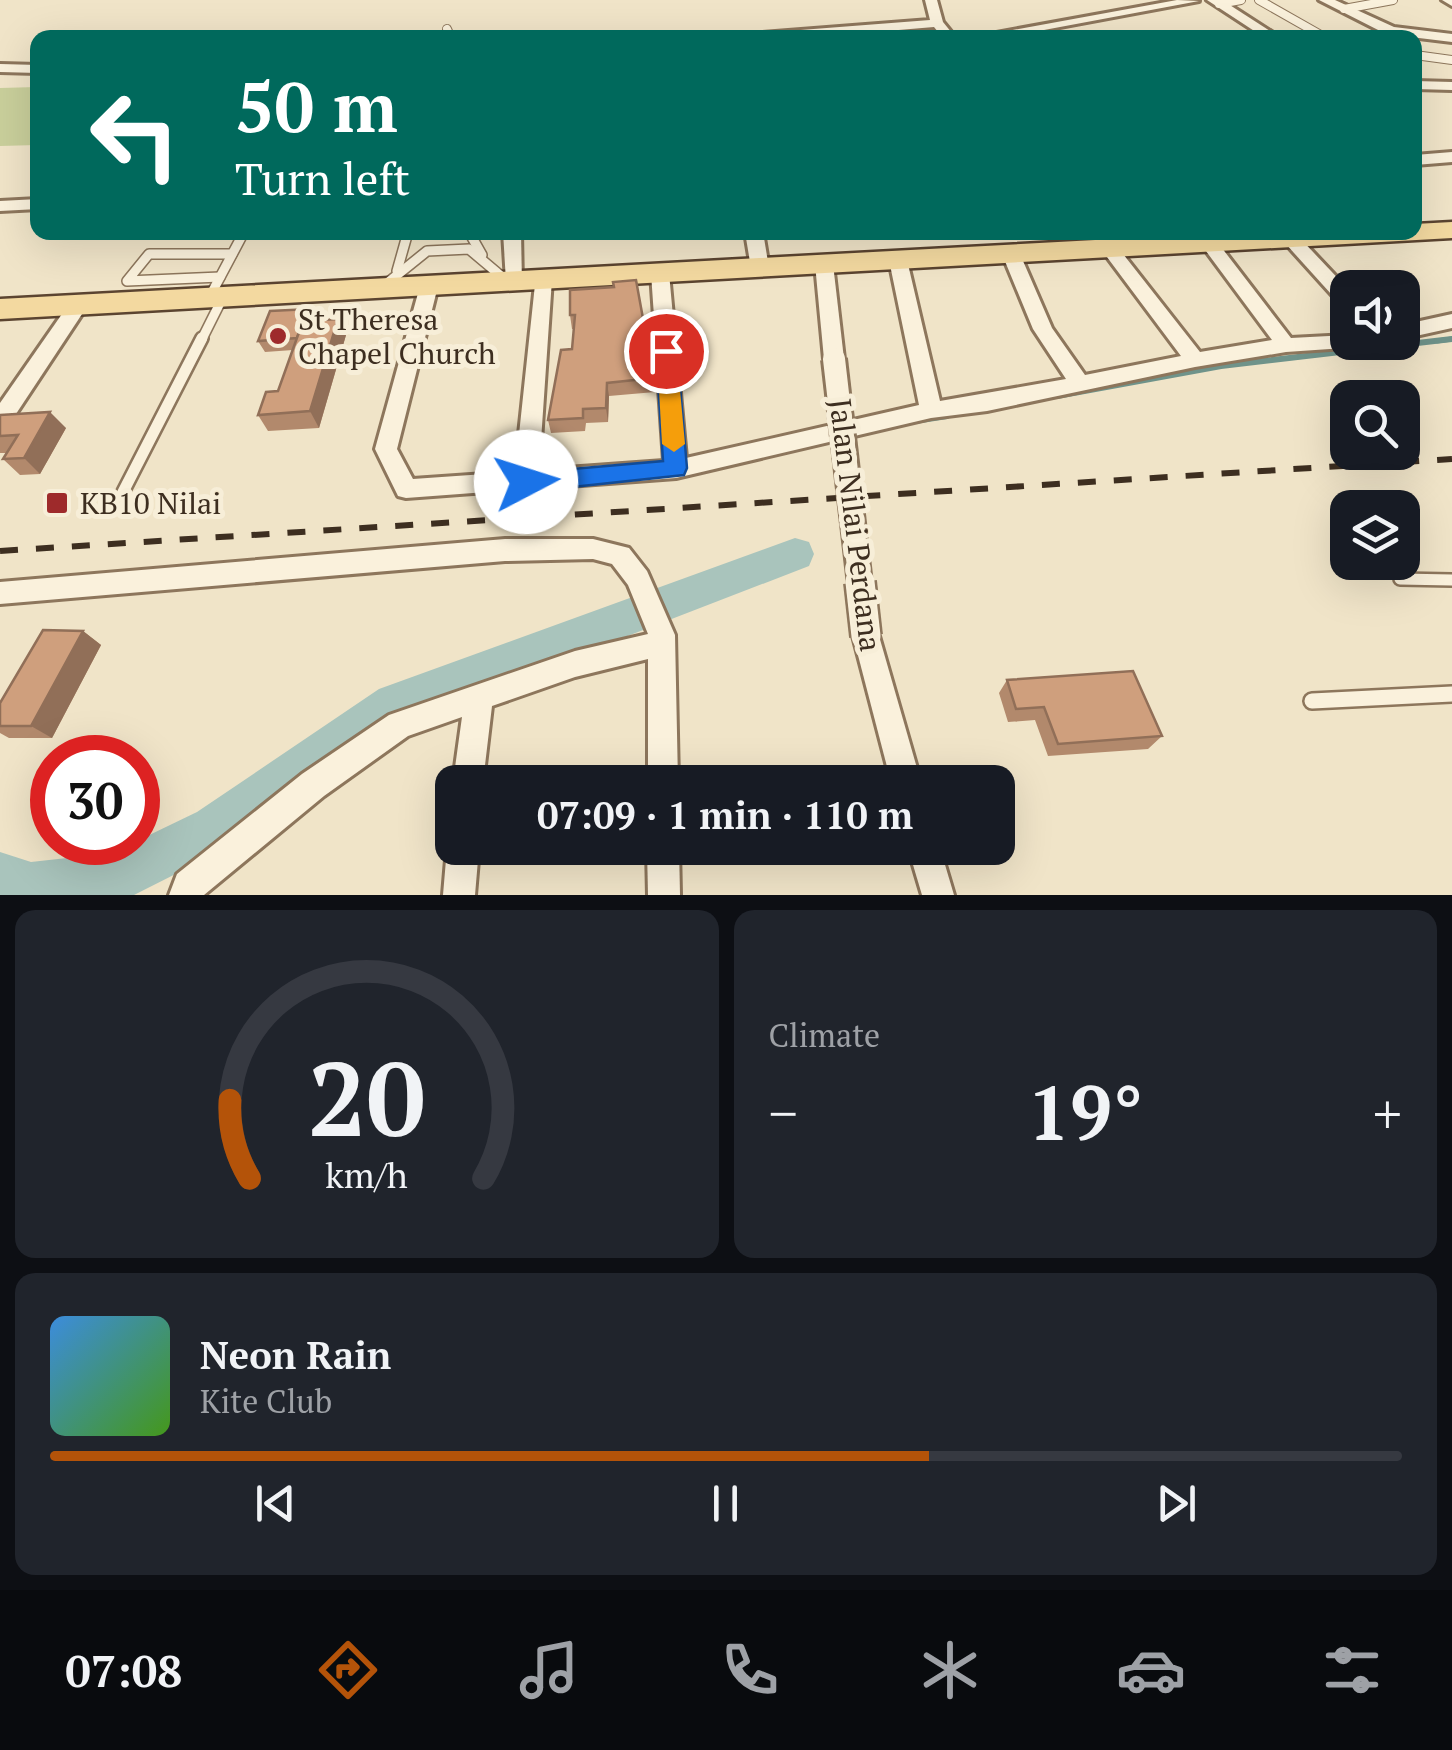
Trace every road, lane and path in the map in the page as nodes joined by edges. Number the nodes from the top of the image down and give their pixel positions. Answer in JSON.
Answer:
{"nodes":[{"id":1,"x":930,"y":0,"type":"edge"},
{"id":2,"x":1192,"y":0,"type":"edge"},
{"id":3,"x":1242,"y":0,"type":"edge"},
{"id":4,"x":1259,"y":0,"type":"edge"},
{"id":5,"x":1325,"y":0,"type":"edge"},
{"id":6,"x":1390,"y":0,"type":"edge"},
{"id":7,"x":1216,"y":2,"type":"edge"},
{"id":8,"x":1344,"y":9,"type":"junction"},
{"id":9,"x":938,"y":23,"type":"junction"},
{"id":10,"x":849,"y":30,"type":"edge"},
{"id":11,"x":944,"y":30,"type":"edge"},
{"id":12,"x":1021,"y":30,"type":"edge"},
{"id":13,"x":1241,"y":30,"type":"edge"},
{"id":14,"x":1262,"y":30,"type":"edge"},
{"id":15,"x":1312,"y":30,"type":"edge"},
{"id":16,"x":1388,"y":30,"type":"edge"},
{"id":17,"x":1422,"y":35,"type":"edge"},
{"id":18,"x":1452,"y":38,"type":"edge"},
{"id":19,"x":1422,"y":56,"type":"edge"},
{"id":20,"x":1452,"y":60,"type":"edge"},
{"id":21,"x":0,"y":68,"type":"edge"},
{"id":22,"x":30,"y":69,"type":"edge"},
{"id":23,"x":1422,"y":85,"type":"edge"},
{"id":24,"x":1452,"y":86,"type":"edge"},
{"id":25,"x":1452,"y":157,"type":"edge"},
{"id":26,"x":1422,"y":159,"type":"edge"},
{"id":27,"x":8,"y":206,"type":"edge"},
{"id":28,"x":0,"y":224,"type":"edge"},
{"id":29,"x":240,"y":240,"type":"edge"},
{"id":30,"x":405,"y":240,"type":"edge"},
{"id":31,"x":477,"y":240,"type":"edge"},
{"id":32,"x":512,"y":240,"type":"edge"},
{"id":33,"x":755,"y":240,"type":"edge"},
{"id":34,"x":1148,"y":240,"type":"edge"},
{"id":35,"x":1163,"y":240,"type":"edge"},
{"id":36,"x":1227,"y":240,"type":"edge"},
{"id":37,"x":1291,"y":240,"type":"edge"},
{"id":38,"x":1208,"y":244,"type":"junction"},
{"id":39,"x":1110,"y":249,"type":"junction"},
{"id":40,"x":232,"y":254,"type":"junction"},
{"id":41,"x":1011,"y":254,"type":"junction"},
{"id":42,"x":898,"y":260,"type":"junction"},
{"id":43,"x":824,"y":264,"type":"junction"},
{"id":44,"x":760,"y":268,"type":"junction"},
{"id":45,"x":660,"y":273,"type":"junction"},
{"id":46,"x":513,"y":276,"type":"junction"},
{"id":47,"x":389,"y":280,"type":"junction"},
{"id":48,"x":1330,"y":282,"type":"edge"},
{"id":49,"x":429,"y":286,"type":"junction"},
{"id":50,"x":218,"y":290,"type":"junction"},
{"id":51,"x":78,"y":305,"type":"junction"},
{"id":52,"x":0,"y":309,"type":"edge"},
{"id":53,"x":1452,"y":321,"type":"edge"},
{"id":54,"x":1420,"y":328,"type":"edge"},
{"id":55,"x":1330,"y":343,"type":"edge"},
{"id":56,"x":1286,"y":345,"type":"junction"},
{"id":57,"x":1195,"y":360,"type":"junction"},
{"id":58,"x":1080,"y":384,"type":"junction"},
{"id":59,"x":931,"y":410,"type":"junction"},
{"id":60,"x":0,"y":420,"type":"edge"},
{"id":61,"x":676,"y":468,"type":"junction"},
{"id":62,"x":526,"y":482,"type":"junction"},
{"id":63,"x":123,"y":492,"type":"dead end"},
{"id":64,"x":1420,"y":579,"type":"edge"},
{"id":65,"x":1452,"y":580,"type":"edge"},
{"id":66,"x":0,"y":593,"type":"edge"},
{"id":67,"x":662,"y":639,"type":"junction"},
{"id":68,"x":1452,"y":694,"type":"edge"},
{"id":69,"x":479,"y":699,"type":"junction"},
{"id":70,"x":1312,"y":701,"type":"dead end"},
{"id":71,"x":470,"y":765,"type":"edge"},
{"id":72,"x":663,"y":765,"type":"edge"},
{"id":73,"x":901,"y":765,"type":"edge"},
{"id":74,"x":461,"y":865,"type":"edge"},
{"id":75,"x":663,"y":865,"type":"edge"},
{"id":76,"x":929,"y":865,"type":"edge"},
{"id":77,"x":178,"y":892,"type":"edge"},
{"id":78,"x":460,"y":895,"type":"edge"},
{"id":79,"x":664,"y":895,"type":"edge"},
{"id":80,"x":938,"y":895,"type":"edge"}],
"edges":[{"from":1,"to":9,"type":"street"},
{"from":2,"to":12,"type":"street"},
{"from":2,"to":13,"type":"street"},
{"from":3,"to":7,"type":"lane"},
{"from":4,"to":15,"type":"lane"},
{"from":5,"to":8,"type":"street"},
{"from":6,"to":8,"type":"lane"},
{"from":7,"to":14,"type":"street"},
{"from":8,"to":16,"type":"street"},
{"from":9,"to":10,"type":"street"},
{"from":9,"to":11,"type":"street"},
{"from":17,"to":18,"type":"street"},
{"from":19,"to":20,"type":"lane"},
{"from":21,"to":22,"type":"street"},
{"from":23,"to":24,"type":"street"},
{"from":25,"to":26,"type":"street"},
{"from":27,"to":28,"type":"street"},
{"from":29,"to":40,"type":"lane"},
{"from":30,"to":47,"type":"lane"},
{"from":31,"to":46,"type":"lane"},
{"from":32,"to":46,"type":"street"},
{"from":33,"to":44,"type":"street"},
{"from":34,"to":39,"type":"main road"},
{"from":35,"to":38,"type":"main road"},
{"from":36,"to":38,"type":"main road"},
{"from":37,"to":48,"type":"street"},
{"from":38,"to":56,"type":"street"},
{"from":39,"to":41,"type":"main road"},
{"from":39,"to":57,"type":"street"},
{"from":40,"to":50,"type":"lane"},
{"from":40,"to":50,"type":"lane"},
{"from":41,"to":42,"type":"main road"},
{"from":41,"to":58,"type":"street"},
{"from":42,"to":43,"type":"main road"},
{"from":42,"to":59,"type":"street"},
{"from":43,"to":44,"type":"main road"},
{"from":43,"to":73,"type":"street","name":"Jalan Nilai Perdana","bridge":true},
{"from":44,"to":45,"type":"main road"},
{"from":45,"to":46,"type":"main road"},
{"from":45,"to":61,"type":"street"},
{"from":46,"to":47,"type":"lane"},
{"from":46,"to":49,"type":"main road"},
{"from":46,"to":62,"type":"street"},
{"from":47,"to":49,"type":"main road"},
{"from":47,"to":50,"type":"main road"},
{"from":49,"to":62,"type":"street"},
{"from":50,"to":51,"type":"main road"},
{"from":50,"to":63,"type":"lane"},
{"from":51,"to":52,"type":"main road"},
{"from":51,"to":60,"type":"street"},
{"from":53,"to":54,"type":"street"},
{"from":55,"to":56,"type":"street"},
{"from":56,"to":57,"type":"street"},
{"from":57,"to":58,"type":"street"},
{"from":58,"to":59,"type":"street"},
{"from":59,"to":61,"type":"street"},
{"from":61,"to":62,"type":"street"},
{"from":64,"to":65,"type":"lane"},
{"from":66,"to":67,"type":"street"},
{"from":67,"to":69,"type":"street"},
{"from":67,"to":72,"type":"street"},
{"from":68,"to":70,"type":"lane"},
{"from":69,"to":71,"type":"street"},
{"from":69,"to":77,"type":"street"},
{"from":74,"to":78,"type":"street"},
{"from":75,"to":79,"type":"street"},
{"from":76,"to":80,"type":"street"}]}
